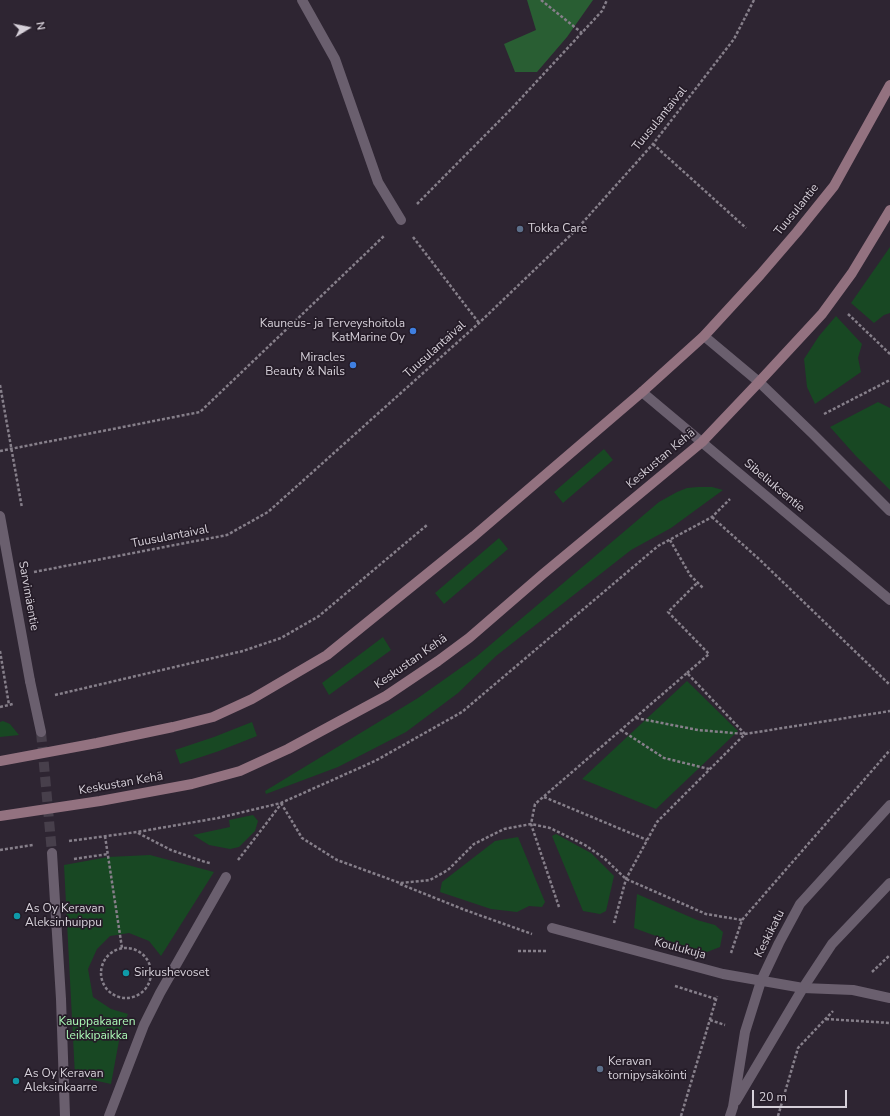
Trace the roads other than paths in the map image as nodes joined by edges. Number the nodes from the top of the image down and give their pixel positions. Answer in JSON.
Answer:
{"nodes":[{"id":1,"x":302,"y":0,"type":"edge"},
{"id":2,"x":890,"y":85,"type":"edge"},
{"id":3,"x":890,"y":210,"type":"edge"},
{"id":4,"x":401,"y":220,"type":"road end"},
{"id":5,"x":704,"y":336,"type":"junction"},
{"id":6,"x":759,"y":382,"type":"junction"},
{"id":7,"x":642,"y":392,"type":"junction"},
{"id":8,"x":702,"y":442,"type":"junction"},
{"id":9,"x":890,"y":511,"type":"edge"},
{"id":10,"x":0,"y":516,"type":"edge"},
{"id":11,"x":890,"y":600,"type":"edge"},
{"id":12,"x":41,"y":732,"type":"tunnel mouth"},
{"id":13,"x":0,"y":761,"type":"edge"},
{"id":14,"x":890,"y":805,"type":"edge"},
{"id":15,"x":0,"y":816,"type":"edge"},
{"id":16,"x":52,"y":858,"type":"tunnel mouth"},
{"id":17,"x":226,"y":877,"type":"road end"},
{"id":18,"x":890,"y":883,"type":"edge"},
{"id":19,"x":552,"y":928,"type":"dead end"},
{"id":20,"x":762,"y":981,"type":"junction"},
{"id":21,"x":803,"y":988,"type":"junction"},
{"id":22,"x":888,"y":996,"type":"edge"},
{"id":23,"x":732,"y":1111,"type":"edge"},
{"id":24,"x":65,"y":1116,"type":"edge"},
{"id":25,"x":109,"y":1116,"type":"edge"}],
"edges":[{"from":1,"to":4,"type":"street"},
{"from":2,"to":5,"type":"main road","name":"Tuusulantie"},
{"from":3,"to":6,"type":"main road"},
{"from":5,"to":6,"type":"street"},
{"from":5,"to":7,"type":"main road"},
{"from":6,"to":8,"type":"main road","name":"Keskustan Kehä"},
{"from":6,"to":9,"type":"street"},
{"from":7,"to":8,"type":"street","name":"Sibeliuksentie"},
{"from":7,"to":13,"type":"main road"},
{"from":8,"to":11,"type":"street","name":"Sibeliuksentie"},
{"from":8,"to":15,"type":"main road","name":"Keskustan Kehä"},
{"from":10,"to":12,"type":"street","name":"Sarvimäentie"},
{"from":14,"to":20,"type":"street","name":"Keskikatu"},
{"from":16,"to":24,"type":"street"},
{"from":17,"to":25,"type":"street"},
{"from":18,"to":21,"type":"street","name":"Keskikatu"},
{"from":19,"to":20,"type":"street","name":"Koulukuja"},
{"from":20,"to":21,"type":"street","name":"Koulukuja"},
{"from":20,"to":23,"type":"street","name":"Keskikatu"},
{"from":21,"to":22,"type":"street","name":"Koulukuja"},
{"from":21,"to":23,"type":"street","name":"Keskikatu"}]}
